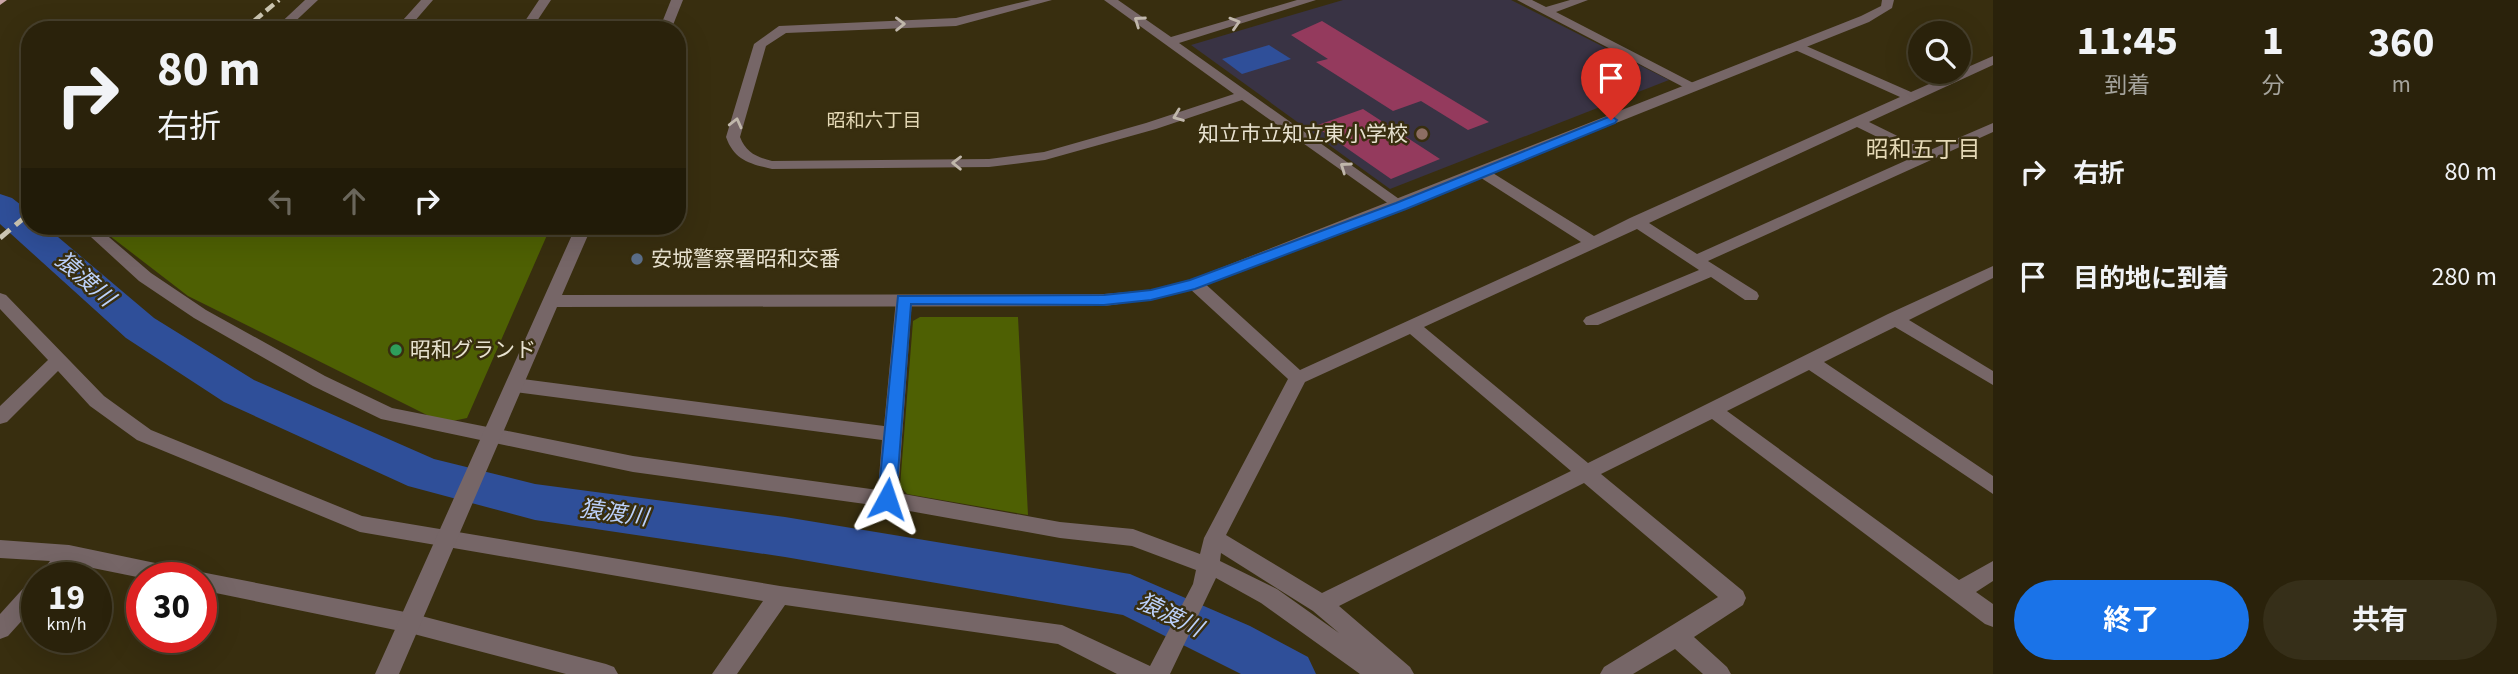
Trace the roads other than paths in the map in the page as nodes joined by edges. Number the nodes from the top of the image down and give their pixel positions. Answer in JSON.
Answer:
{"nodes":[{"id":1,"x":312,"y":0,"type":"edge"},
{"id":2,"x":427,"y":0,"type":"edge"},
{"id":3,"x":545,"y":0,"type":"edge"},
{"id":4,"x":677,"y":0,"type":"edge"},
{"id":5,"x":1046,"y":0,"type":"edge"},
{"id":6,"x":1110,"y":0,"type":"edge"},
{"id":7,"x":1310,"y":0,"type":"edge"},
{"id":8,"x":1523,"y":0,"type":"edge"},
{"id":9,"x":1582,"y":0,"type":"edge"},
{"id":10,"x":1888,"y":0,"type":"edge"},
{"id":11,"x":1546,"y":11,"type":"junction"},
{"id":12,"x":289,"y":21,"type":"edge"},
{"id":13,"x":408,"y":21,"type":"edge"},
{"id":14,"x":532,"y":21,"type":"edge"},
{"id":15,"x":669,"y":21,"type":"edge"},
{"id":16,"x":1169,"y":42,"type":"junction"},
{"id":17,"x":1797,"y":46,"type":"junction"},
{"id":18,"x":1991,"y":63,"type":"edge"},
{"id":19,"x":1694,"y":87,"type":"junction"},
{"id":20,"x":1243,"y":95,"type":"junction"},
{"id":21,"x":1910,"y":97,"type":"junction"},
{"id":22,"x":1859,"y":123,"type":"junction"},
{"id":23,"x":1993,"y":127,"type":"edge"},
{"id":24,"x":1930,"y":157,"type":"junction"},
{"id":25,"x":1483,"y":173,"type":"junction"},
{"id":26,"x":1401,"y":206,"type":"junction"},
{"id":27,"x":1635,"y":221,"type":"junction"},
{"id":28,"x":96,"y":235,"type":"edge"},
{"id":29,"x":580,"y":235,"type":"edge"},
{"id":30,"x":1594,"y":243,"type":"junction"},
{"id":31,"x":1696,"y":260,"type":"junction"},
{"id":32,"x":1711,"y":271,"type":"junction"},
{"id":33,"x":1988,"y":279,"type":"edge"},
{"id":34,"x":1195,"y":284,"type":"junction"},
{"id":35,"x":1751,"y":296,"type":"dead end"},
{"id":36,"x":0,"y":299,"type":"edge"},
{"id":37,"x":904,"y":299,"type":"junction"},
{"id":38,"x":554,"y":301,"type":"junction"},
{"id":39,"x":1894,"y":318,"type":"junction"},
{"id":40,"x":1592,"y":321,"type":"dead end"},
{"id":41,"x":1413,"y":327,"type":"junction"},
{"id":42,"x":59,"y":360,"type":"junction"},
{"id":43,"x":1810,"y":362,"type":"junction"},
{"id":44,"x":1298,"y":378,"type":"junction"},
{"id":45,"x":1993,"y":379,"type":"edge"},
{"id":46,"x":515,"y":385,"type":"junction"},
{"id":47,"x":1713,"y":410,"type":"junction"},
{"id":48,"x":0,"y":417,"type":"edge"},
{"id":49,"x":893,"y":434,"type":"junction"},
{"id":50,"x":490,"y":442,"type":"junction"},
{"id":51,"x":1587,"y":471,"type":"junction"},
{"id":52,"x":1993,"y":486,"type":"edge"},
{"id":53,"x":887,"y":499,"type":"junction"},
{"id":54,"x":449,"y":534,"type":"junction"},
{"id":55,"x":1214,"y":538,"type":"junction"},
{"id":56,"x":0,"y":549,"type":"edge"},
{"id":57,"x":69,"y":554,"type":"junction"},
{"id":58,"x":62,"y":562,"type":"edge"},
{"id":59,"x":126,"y":566,"type":"edge"},
{"id":60,"x":1993,"y":570,"type":"edge"},
{"id":61,"x":1206,"y":574,"type":"junction"},
{"id":62,"x":217,"y":584,"type":"edge"},
{"id":63,"x":1961,"y":590,"type":"junction"},
{"id":64,"x":780,"y":596,"type":"junction"},
{"id":65,"x":1321,"y":604,"type":"junction"},
{"id":66,"x":21,"y":606,"type":"edge"},
{"id":67,"x":1993,"y":617,"type":"edge"},
{"id":68,"x":410,"y":623,"type":"junction"},
{"id":69,"x":0,"y":629,"type":"edge"},
{"id":70,"x":1676,"y":636,"type":"junction"},
{"id":71,"x":1143,"y":673,"type":"edge"},
{"id":72,"x":387,"y":674,"type":"edge"},
{"id":73,"x":606,"y":674,"type":"edge"},
{"id":74,"x":724,"y":674,"type":"edge"},
{"id":75,"x":1378,"y":674,"type":"edge"},
{"id":76,"x":1402,"y":674,"type":"edge"},
{"id":77,"x":1612,"y":674,"type":"edge"},
{"id":78,"x":1719,"y":674,"type":"edge"}],
"edges":[{"from":1,"to":12,"type":"street"},
{"from":2,"to":13,"type":"street"},
{"from":3,"to":14,"type":"street"},
{"from":4,"to":15,"type":"street"},
{"from":20,"to":5,"type":"street","one_way":true},
{"from":16,"to":6,"type":"street","one_way":true},
{"from":16,"to":7,"type":"street","one_way":true},
{"from":8,"to":11,"type":"street"},
{"from":9,"to":11,"type":"street"},
{"from":10,"to":17,"type":"street"},
{"from":11,"to":19,"type":"street"},
{"from":16,"to":20,"type":"street"},
{"from":17,"to":19,"type":"street"},
{"from":17,"to":21,"type":"street"},
{"from":18,"to":21,"type":"street"},
{"from":19,"to":25,"type":"street"},
{"from":26,"to":20,"type":"street","one_way":true},
{"from":21,"to":22,"type":"street"},
{"from":22,"to":24,"type":"street"},
{"from":22,"to":27,"type":"street"},
{"from":23,"to":24,"type":"street"},
{"from":24,"to":31,"type":"street"},
{"from":25,"to":26,"type":"street"},
{"from":25,"to":30,"type":"street"},
{"from":26,"to":34,"type":"street"},
{"from":27,"to":30,"type":"street"},
{"from":27,"to":31,"type":"street"},
{"from":28,"to":50,"type":"street"},
{"from":29,"to":38,"type":"street"},
{"from":30,"to":41,"type":"street"},
{"from":31,"to":32,"type":"street"},
{"from":32,"to":35,"type":"street"},
{"from":32,"to":40,"type":"street"},
{"from":33,"to":39,"type":"street"},
{"from":34,"to":37,"type":"street"},
{"from":34,"to":44,"type":"street"},
{"from":36,"to":42,"type":"street"},
{"from":37,"to":38,"type":"street"},
{"from":37,"to":49,"type":"street"},
{"from":38,"to":46,"type":"street"},
{"from":39,"to":43,"type":"street"},
{"from":39,"to":45,"type":"street"},
{"from":41,"to":44,"type":"street"},
{"from":41,"to":51,"type":"street"},
{"from":42,"to":48,"type":"street"},
{"from":42,"to":54,"type":"street"},
{"from":43,"to":47,"type":"street"},
{"from":43,"to":52,"type":"street"},
{"from":44,"to":55,"type":"street"},
{"from":46,"to":49,"type":"street"},
{"from":46,"to":50,"type":"street"},
{"from":47,"to":51,"type":"street"},
{"from":47,"to":63,"type":"street"},
{"from":49,"to":53,"type":"street"},
{"from":50,"to":53,"type":"street"},
{"from":50,"to":54,"type":"street"},
{"from":51,"to":65,"type":"street"},
{"from":51,"to":70,"type":"street"},
{"from":53,"to":61,"type":"street"},
{"from":54,"to":64,"type":"street"},
{"from":54,"to":68,"type":"street"},
{"from":55,"to":61,"type":"street"},
{"from":55,"to":65,"type":"street"},
{"from":56,"to":57,"type":"street"},
{"from":57,"to":58,"type":"street"},
{"from":57,"to":59,"type":"street"},
{"from":60,"to":63,"type":"street"},
{"from":61,"to":71,"type":"street"},
{"from":61,"to":75,"type":"street"},
{"from":62,"to":68,"type":"street"},
{"from":63,"to":67,"type":"street"},
{"from":64,"to":71,"type":"street"},
{"from":64,"to":74,"type":"street"},
{"from":65,"to":76,"type":"street"},
{"from":66,"to":69,"type":"street"},
{"from":68,"to":72,"type":"street"},
{"from":68,"to":73,"type":"street"},
{"from":70,"to":77,"type":"street"},
{"from":70,"to":78,"type":"street"}]}
